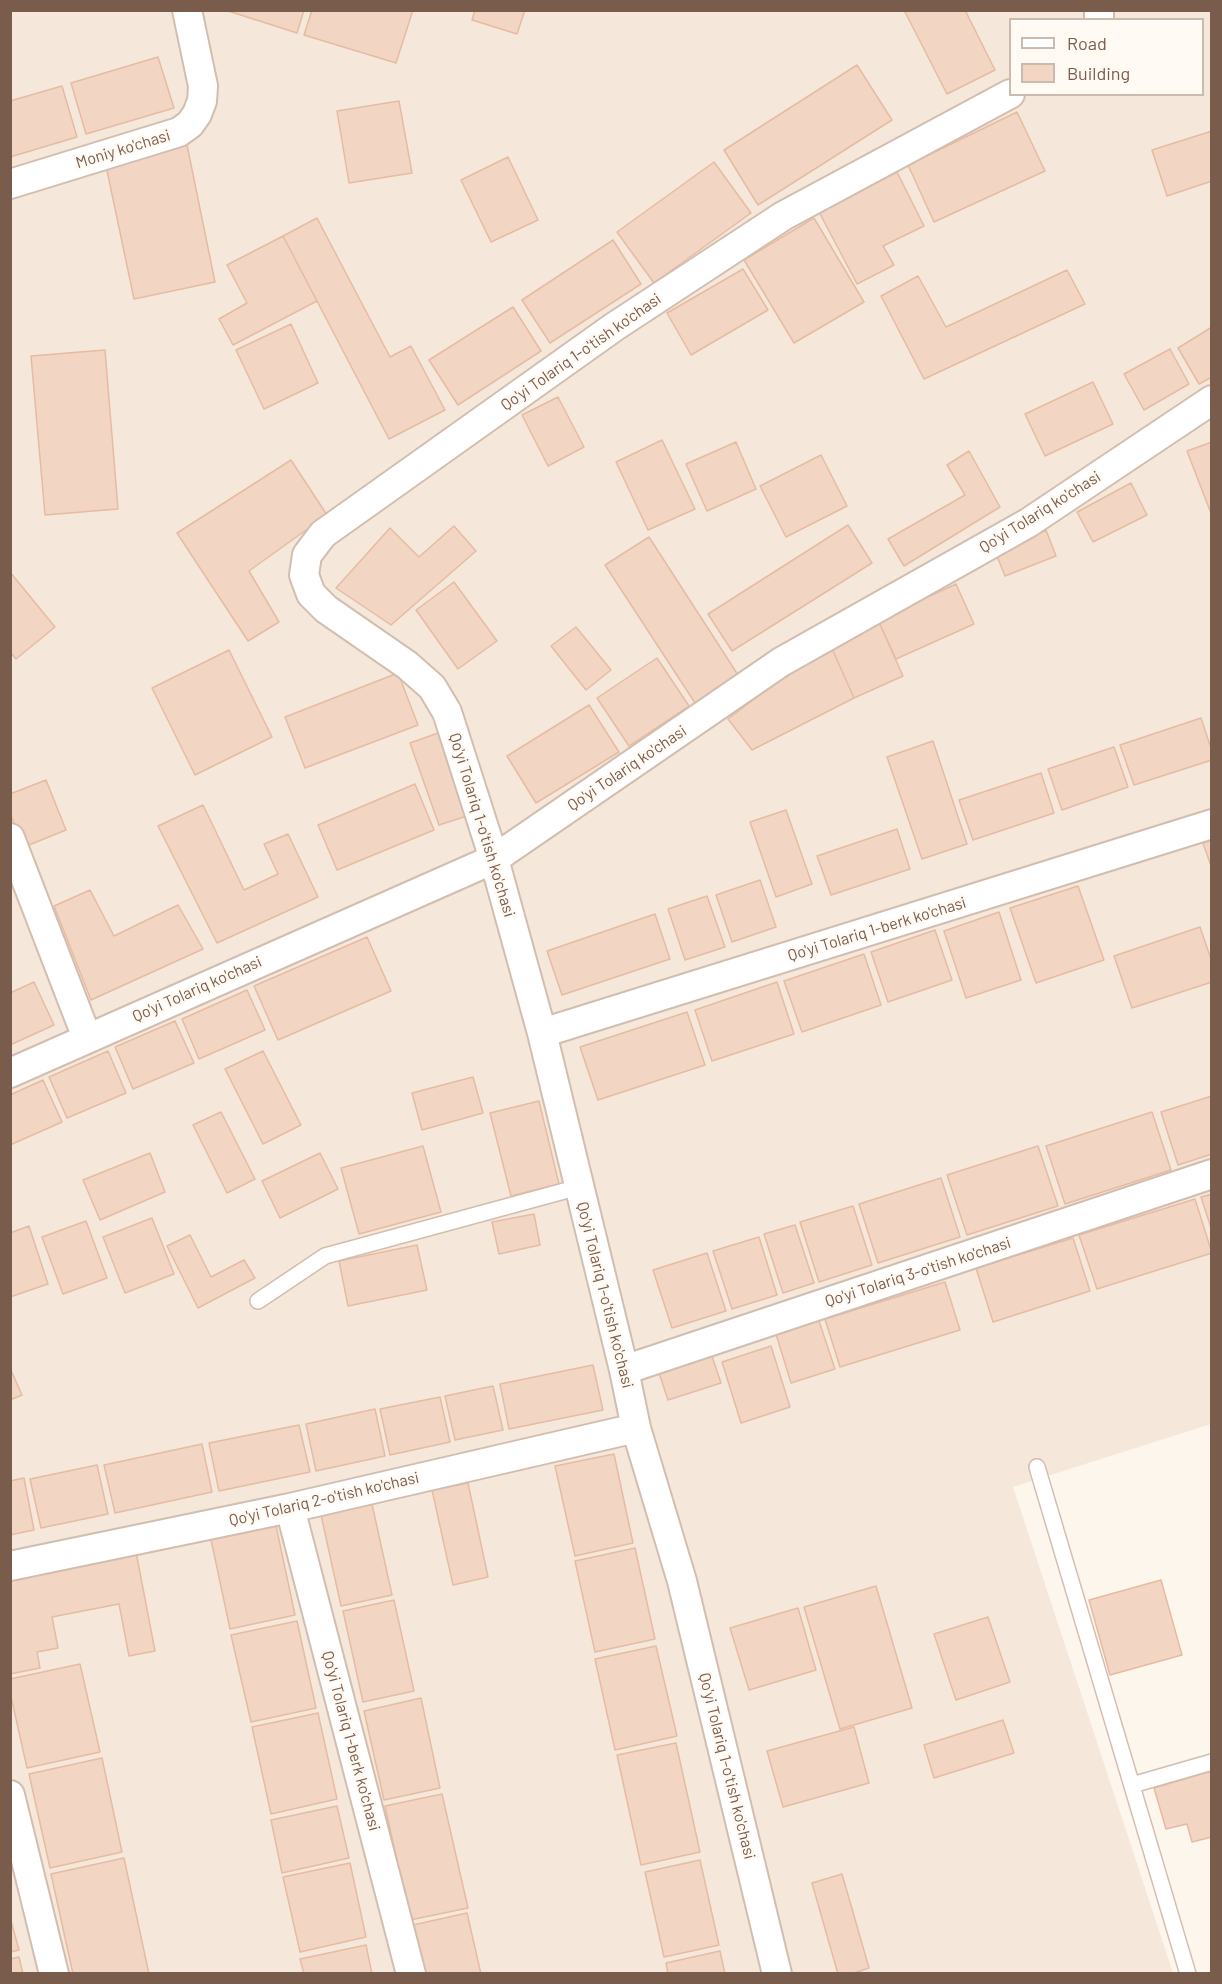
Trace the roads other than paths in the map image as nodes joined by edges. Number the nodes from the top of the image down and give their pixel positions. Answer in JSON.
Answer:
{"nodes":[{"id":1,"x":187,"y":10,"type":"edge"},
{"id":2,"x":1009,"y":95,"type":"edge"},
{"id":3,"x":10,"y":184,"type":"edge"},
{"id":4,"x":1212,"y":400,"type":"edge"},
{"id":5,"x":1212,"y":824,"type":"edge"},
{"id":6,"x":10,"y":837,"type":"edge"},
{"id":7,"x":494,"y":859,"type":"junction"},
{"id":8,"x":542,"y":1033,"type":"junction"},
{"id":9,"x":87,"y":1038,"type":"junction"},
{"id":10,"x":10,"y":1073,"type":"edge"},
{"id":11,"x":1212,"y":1174,"type":"edge"},
{"id":12,"x":579,"y":1187,"type":"junction"},
{"id":13,"x":258,"y":1300,"type":"dead end"},
{"id":14,"x":624,"y":1370,"type":"junction"},
{"id":15,"x":636,"y":1428,"type":"junction"},
{"id":16,"x":1037,"y":1467,"type":"dead end"},
{"id":17,"x":290,"y":1508,"type":"junction"},
{"id":18,"x":10,"y":1566,"type":"edge"},
{"id":19,"x":1212,"y":1762,"type":"edge"},
{"id":20,"x":1132,"y":1785,"type":"junction"},
{"id":21,"x":10,"y":1795,"type":"edge"},
{"id":22,"x":54,"y":1974,"type":"edge"},
{"id":23,"x":411,"y":1974,"type":"edge"},
{"id":24,"x":777,"y":1974,"type":"edge"},
{"id":25,"x":1188,"y":1974,"type":"edge"}],
"edges":[{"from":1,"to":3,"type":"street","name":"Moniy ko'chasi"},
{"from":2,"to":7,"type":"street","name":"Qo'yi Tolariq 1-o'tish ko'chasi"},
{"from":4,"to":7,"type":"street","name":"Qo'yi Tolariq ko'chasi"},
{"from":5,"to":8,"type":"street","name":"Qo'yi Tolariq 1-berk ko'chasi"},
{"from":6,"to":9,"type":"street"},
{"from":7,"to":8,"type":"street","name":"Qo'yi Tolariq 1-o'tish ko'chasi"},
{"from":7,"to":9,"type":"street","name":"Qo'yi Tolariq ko'chasi"},
{"from":8,"to":12,"type":"street","name":"Qo'yi Tolariq 1-o'tish ko'chasi"},
{"from":9,"to":10,"type":"street","name":"Qo'yi Tolariq ko'chasi"},
{"from":11,"to":14,"type":"street","name":"Qo'yi Tolariq 3-o'tish ko'chasi"},
{"from":12,"to":13,"type":"lane"},
{"from":12,"to":14,"type":"street","name":"Qo'yi Tolariq 1-o'tish ko'chasi"},
{"from":14,"to":15,"type":"street","name":"Qo'yi Tolariq 1-o'tish ko'chasi"},
{"from":15,"to":17,"type":"street","name":"Qo'yi Tolariq 2-o'tish ko'chasi"},
{"from":15,"to":24,"type":"street","name":"Qo'yi Tolariq 1-o'tish ko'chasi"},
{"from":16,"to":20,"type":"lane"},
{"from":17,"to":18,"type":"street","name":"Qo'yi Tolariq 2-o'tish ko'chasi"},
{"from":17,"to":23,"type":"street","name":"Qo'yi Tolariq 1-berk ko'chasi"},
{"from":19,"to":20,"type":"lane"},
{"from":20,"to":25,"type":"lane"},
{"from":21,"to":22,"type":"street"}]}
